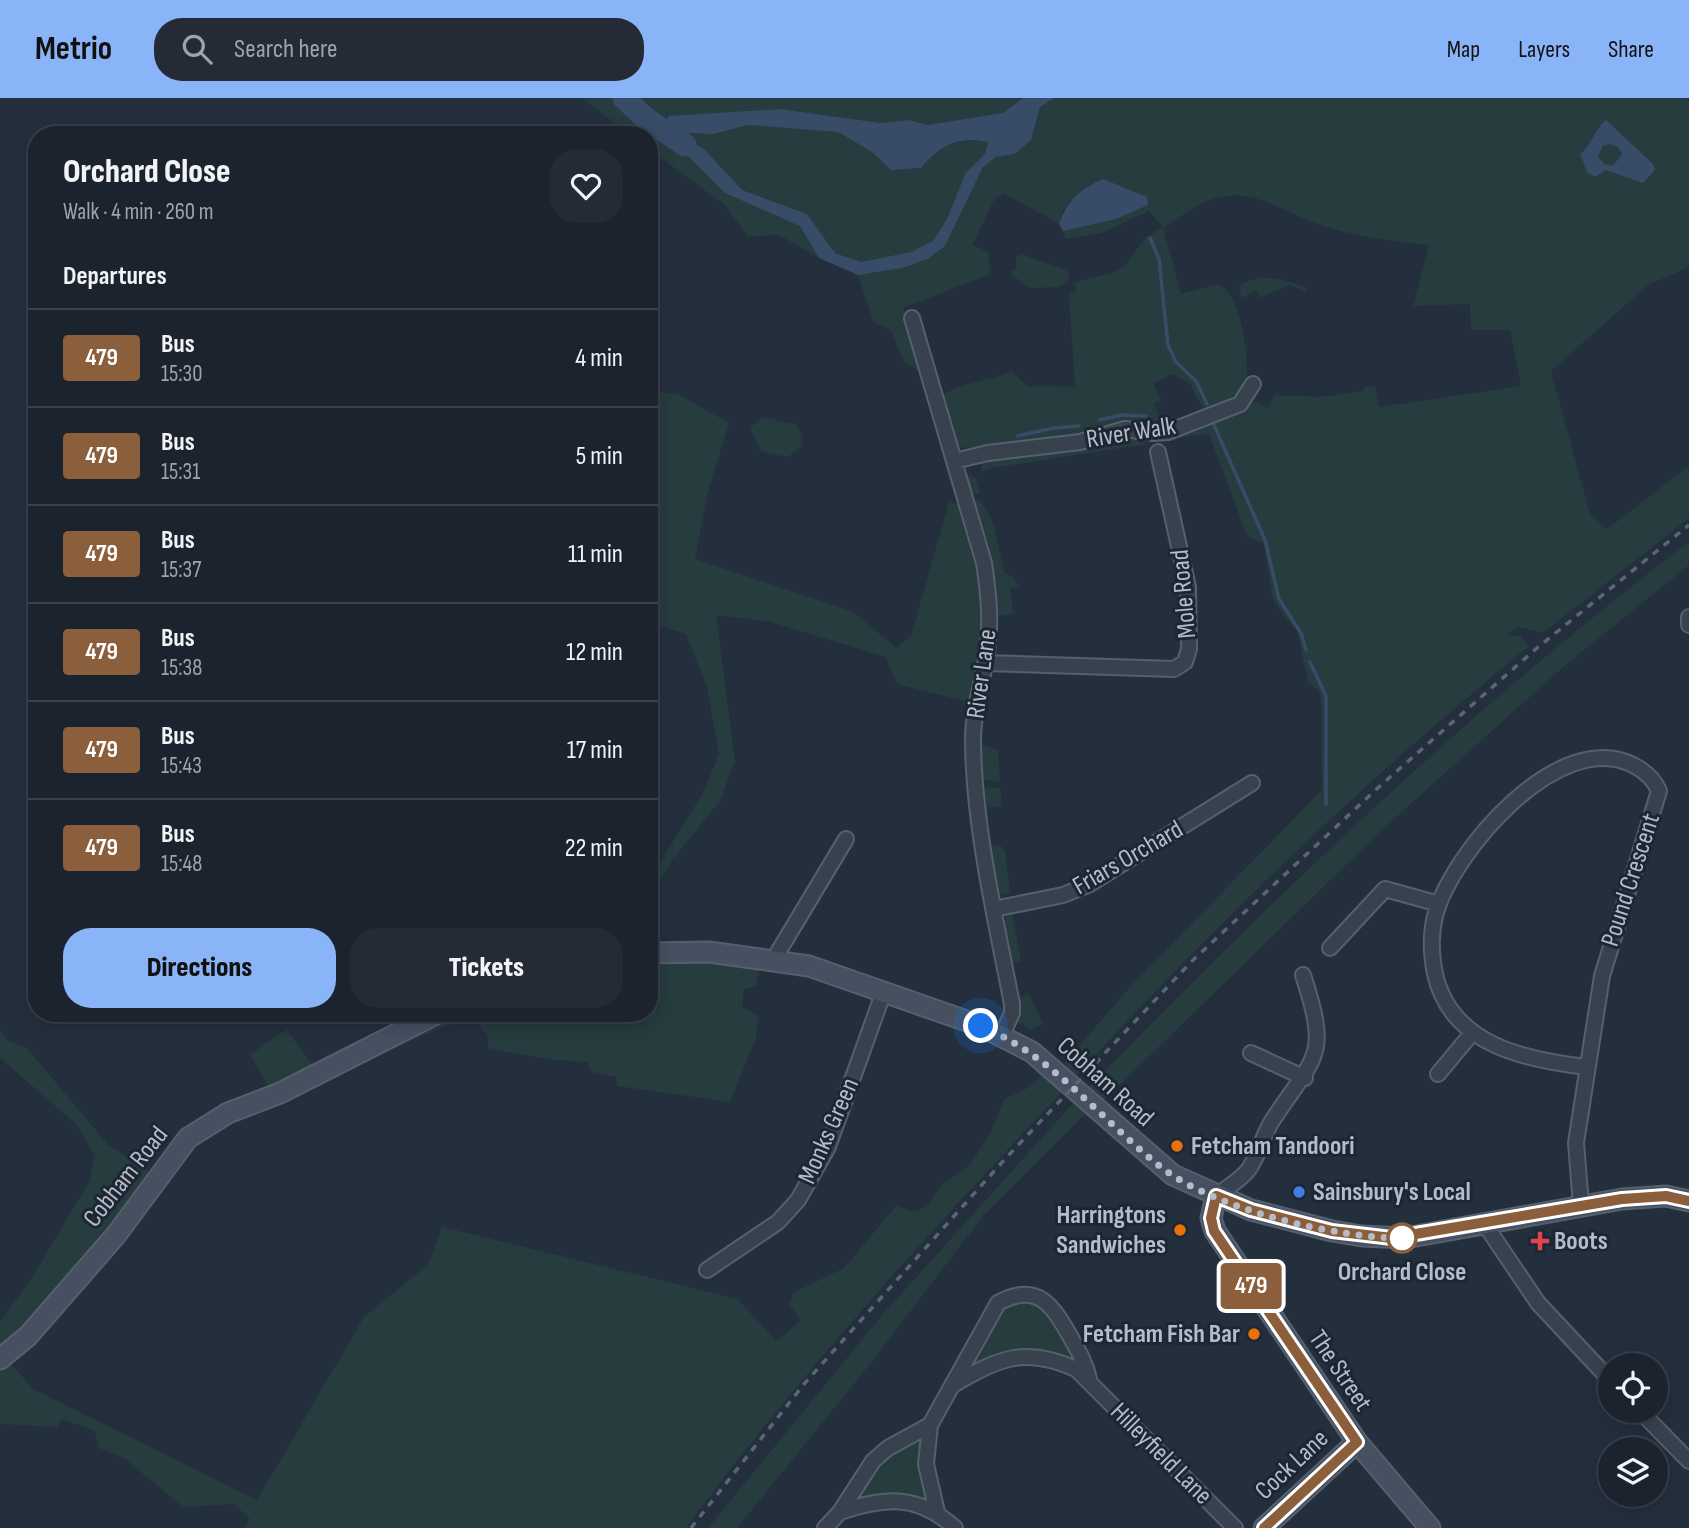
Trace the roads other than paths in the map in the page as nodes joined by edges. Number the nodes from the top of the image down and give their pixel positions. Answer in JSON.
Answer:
{"nodes":[{"id":1,"x":912,"y":318,"type":"dead end"},
{"id":2,"x":1253,"y":384,"type":"dead end"},
{"id":3,"x":1158,"y":452,"type":"dead end"},
{"id":4,"x":954,"y":461,"type":"junction"},
{"id":5,"x":1689,"y":617,"type":"edge"},
{"id":6,"x":1689,"y":625,"type":"edge"},
{"id":7,"x":985,"y":663,"type":"junction"},
{"id":8,"x":1252,"y":783,"type":"dead end"},
{"id":9,"x":846,"y":839,"type":"dead end"},
{"id":10,"x":1439,"y":904,"type":"junction"},
{"id":11,"x":994,"y":909,"type":"junction"},
{"id":12,"x":1330,"y":948,"type":"dead end"},
{"id":13,"x":658,"y":953,"type":"edge"},
{"id":14,"x":774,"y":959,"type":"junction"},
{"id":15,"x":1303,"y":975,"type":"dead end"},
{"id":16,"x":884,"y":991,"type":"junction"},
{"id":17,"x":420,"y":1022,"type":"edge"},
{"id":18,"x":1473,"y":1032,"type":"junction"},
{"id":19,"x":1002,"y":1035,"type":"junction"},
{"id":20,"x":1251,"y":1053,"type":"dead end"},
{"id":21,"x":1587,"y":1067,"type":"junction"},
{"id":22,"x":1438,"y":1074,"type":"dead end"},
{"id":23,"x":1304,"y":1078,"type":"junction"},
{"id":24,"x":1216,"y":1196,"type":"junction"},
{"id":25,"x":1689,"y":1201,"type":"edge"},
{"id":26,"x":1581,"y":1205,"type":"junction"},
{"id":27,"x":1484,"y":1223,"type":"junction"},
{"id":28,"x":707,"y":1270,"type":"dead end"},
{"id":29,"x":0,"y":1359,"type":"edge"},
{"id":30,"x":1598,"y":1367,"type":"edge"},
{"id":31,"x":1089,"y":1379,"type":"junction"},
{"id":32,"x":953,"y":1384,"type":"junction"},
{"id":33,"x":1652,"y":1423,"type":"edge"},
{"id":34,"x":930,"y":1425,"type":"junction"},
{"id":35,"x":1357,"y":1442,"type":"junction"},
{"id":36,"x":1689,"y":1461,"type":"edge"},
{"id":37,"x":840,"y":1512,"type":"junction"},
{"id":38,"x":937,"y":1512,"type":"junction"},
{"id":39,"x":824,"y":1528,"type":"edge"},
{"id":40,"x":954,"y":1528,"type":"edge"},
{"id":41,"x":1235,"y":1528,"type":"edge"},
{"id":42,"x":1264,"y":1528,"type":"edge"},
{"id":43,"x":1430,"y":1528,"type":"edge"}],
"edges":[{"from":1,"to":4,"type":"street","name":"River Lane"},
{"from":2,"to":4,"type":"street","name":"River Walk"},
{"from":3,"to":7,"type":"street","name":"Mole Road"},
{"from":4,"to":7,"type":"street","name":"River Lane"},
{"from":5,"to":6,"type":"street"},
{"from":7,"to":11,"type":"street","name":"River Lane"},
{"from":8,"to":11,"type":"street","name":"Friars Orchard"},
{"from":9,"to":14,"type":"street"},
{"from":10,"to":12,"type":"street"},
{"from":10,"to":18,"type":"street","name":"Pound Crescent"},
{"from":10,"to":21,"type":"street","name":"Pound Crescent"},
{"from":11,"to":19,"type":"street","name":"River Lane"},
{"from":13,"to":14,"type":"street","name":"Cobham Road"},
{"from":14,"to":16,"type":"street","name":"Cobham Road"},
{"from":15,"to":23,"type":"street"},
{"from":16,"to":19,"type":"street","name":"Cobham Road"},
{"from":16,"to":28,"type":"street","name":"Monks Green"},
{"from":17,"to":29,"type":"street","name":"Cobham Road"},
{"from":18,"to":21,"type":"street","name":"Pound Crescent"},
{"from":18,"to":22,"type":"street"},
{"from":19,"to":24,"type":"street","name":"Cobham Road"},
{"from":20,"to":23,"type":"street"},
{"from":21,"to":26,"type":"street","name":"Pound Crescent"},
{"from":23,"to":24,"type":"street"},
{"from":24,"to":27,"type":"street","name":"Cobham Road"},
{"from":24,"to":35,"type":"street","name":"The Street"},
{"from":25,"to":26,"type":"street","name":"Cobham Road"},
{"from":26,"to":27,"type":"street","name":"Cobham Road"},
{"from":27,"to":30,"type":"street"},
{"from":31,"to":32,"type":"street","name":"Hilleyfield Lane"},
{"from":31,"to":32,"type":"street","name":"Hilleyfield Lane"},
{"from":31,"to":41,"type":"street","name":"Hilleyfield Lane"},
{"from":32,"to":34,"type":"street","name":"Hilleyfield Lane"},
{"from":33,"to":36,"type":"street"},
{"from":34,"to":37,"type":"street"},
{"from":34,"to":38,"type":"street"},
{"from":35,"to":42,"type":"street","name":"Cock Lane"},
{"from":35,"to":43,"type":"street","name":"The Street"},
{"from":37,"to":38,"type":"street"},
{"from":37,"to":39,"type":"street"},
{"from":38,"to":40,"type":"street"}]}
